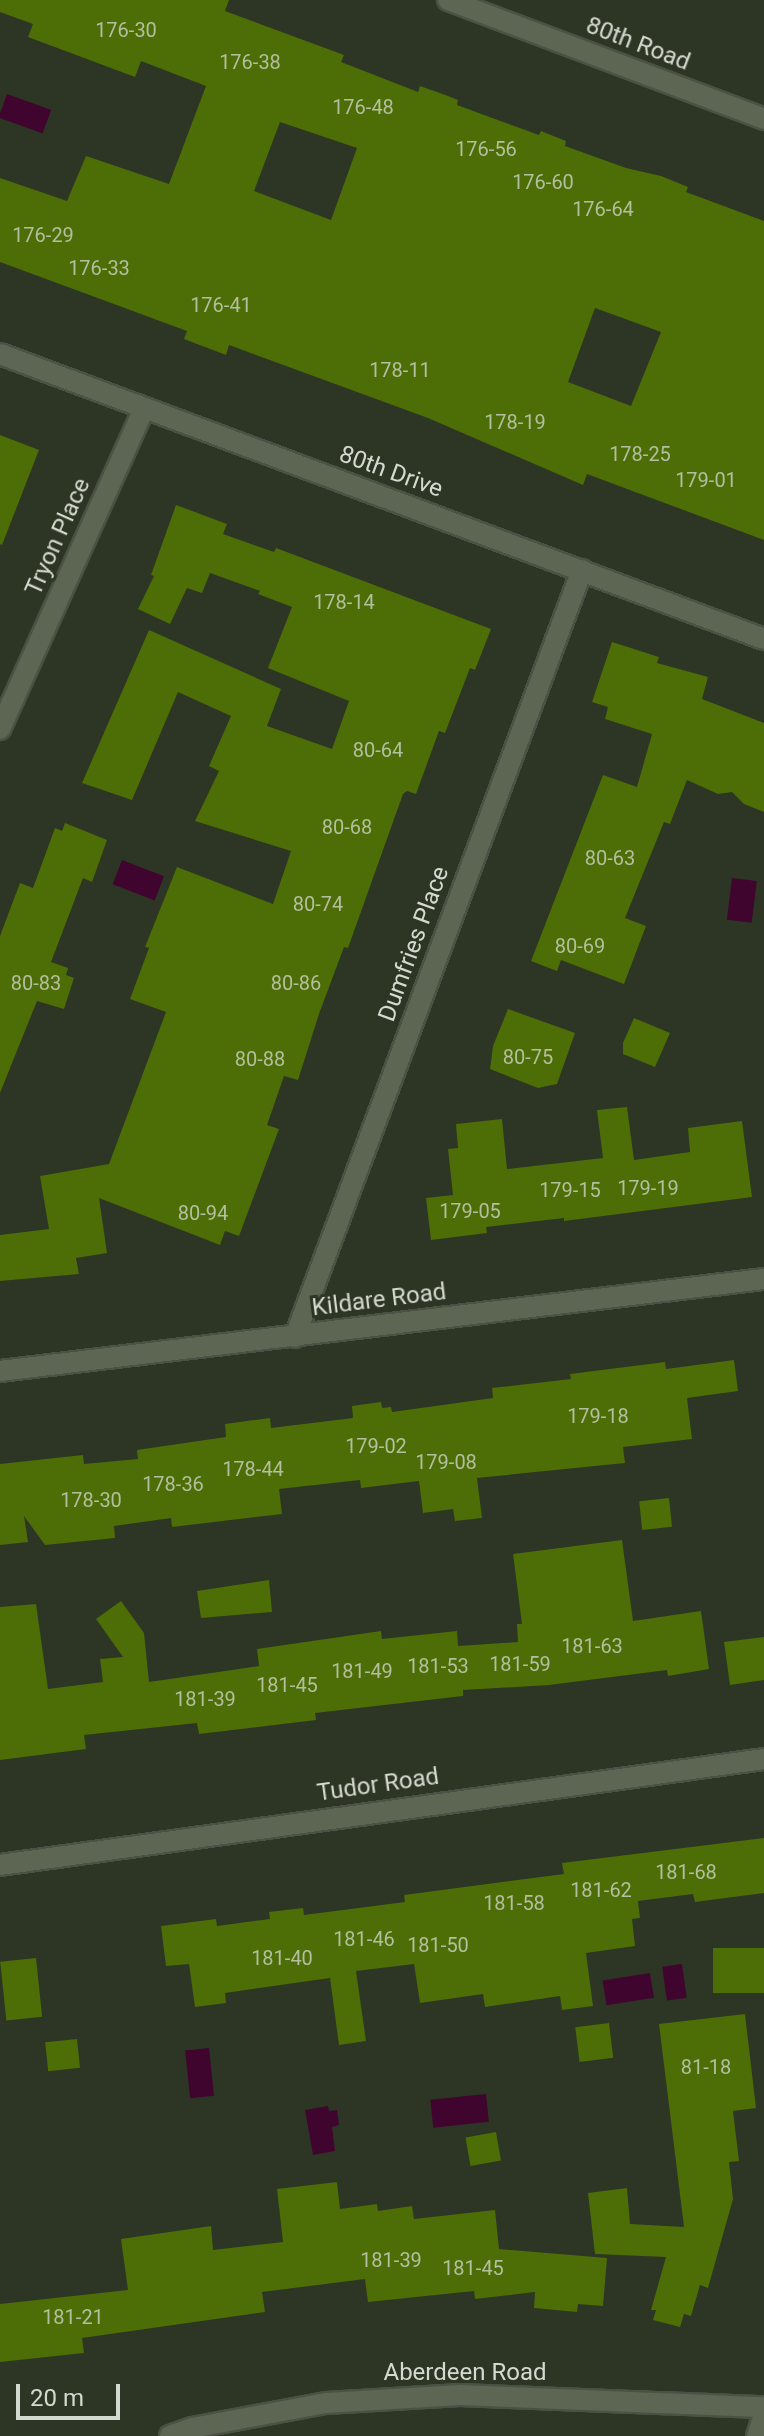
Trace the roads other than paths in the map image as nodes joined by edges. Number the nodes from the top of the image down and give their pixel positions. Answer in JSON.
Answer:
{"nodes":[{"id":1,"x":448,"y":0,"type":"edge"},
{"id":2,"x":764,"y":119,"type":"edge"},
{"id":3,"x":0,"y":354,"type":"edge"},
{"id":4,"x":144,"y":409,"type":"junction"},
{"id":5,"x":582,"y":570,"type":"junction"},
{"id":6,"x":764,"y":639,"type":"edge"},
{"id":7,"x":0,"y":729,"type":"edge"},
{"id":8,"x":764,"y":1279,"type":"edge"},
{"id":9,"x":295,"y":1337,"type":"junction"},
{"id":10,"x":0,"y":1371,"type":"edge"},
{"id":11,"x":764,"y":1759,"type":"edge"},
{"id":12,"x":0,"y":1865,"type":"edge"},
{"id":13,"x":764,"y":2407,"type":"edge"},
{"id":14,"x":764,"y":2415,"type":"edge"},
{"id":15,"x":170,"y":2436,"type":"edge"},
{"id":16,"x":757,"y":2436,"type":"edge"}],
"edges":[{"from":1,"to":2,"type":"street","name":"80th Road"},
{"from":3,"to":4,"type":"street","name":"80th Drive"},
{"from":4,"to":5,"type":"street","name":"80th Drive"},
{"from":4,"to":7,"type":"street","name":"Tryon Place"},
{"from":5,"to":6,"type":"street","name":"80th Drive"},
{"from":5,"to":9,"type":"street","name":"Dumfries Place"},
{"from":8,"to":9,"type":"street","name":"Kildare Road"},
{"from":9,"to":10,"type":"street","name":"Kildare Road"},
{"from":11,"to":12,"type":"street","name":"Tudor Road"},
{"from":13,"to":15,"type":"street","name":"Aberdeen Road"},
{"from":14,"to":16,"type":"street"}]}
